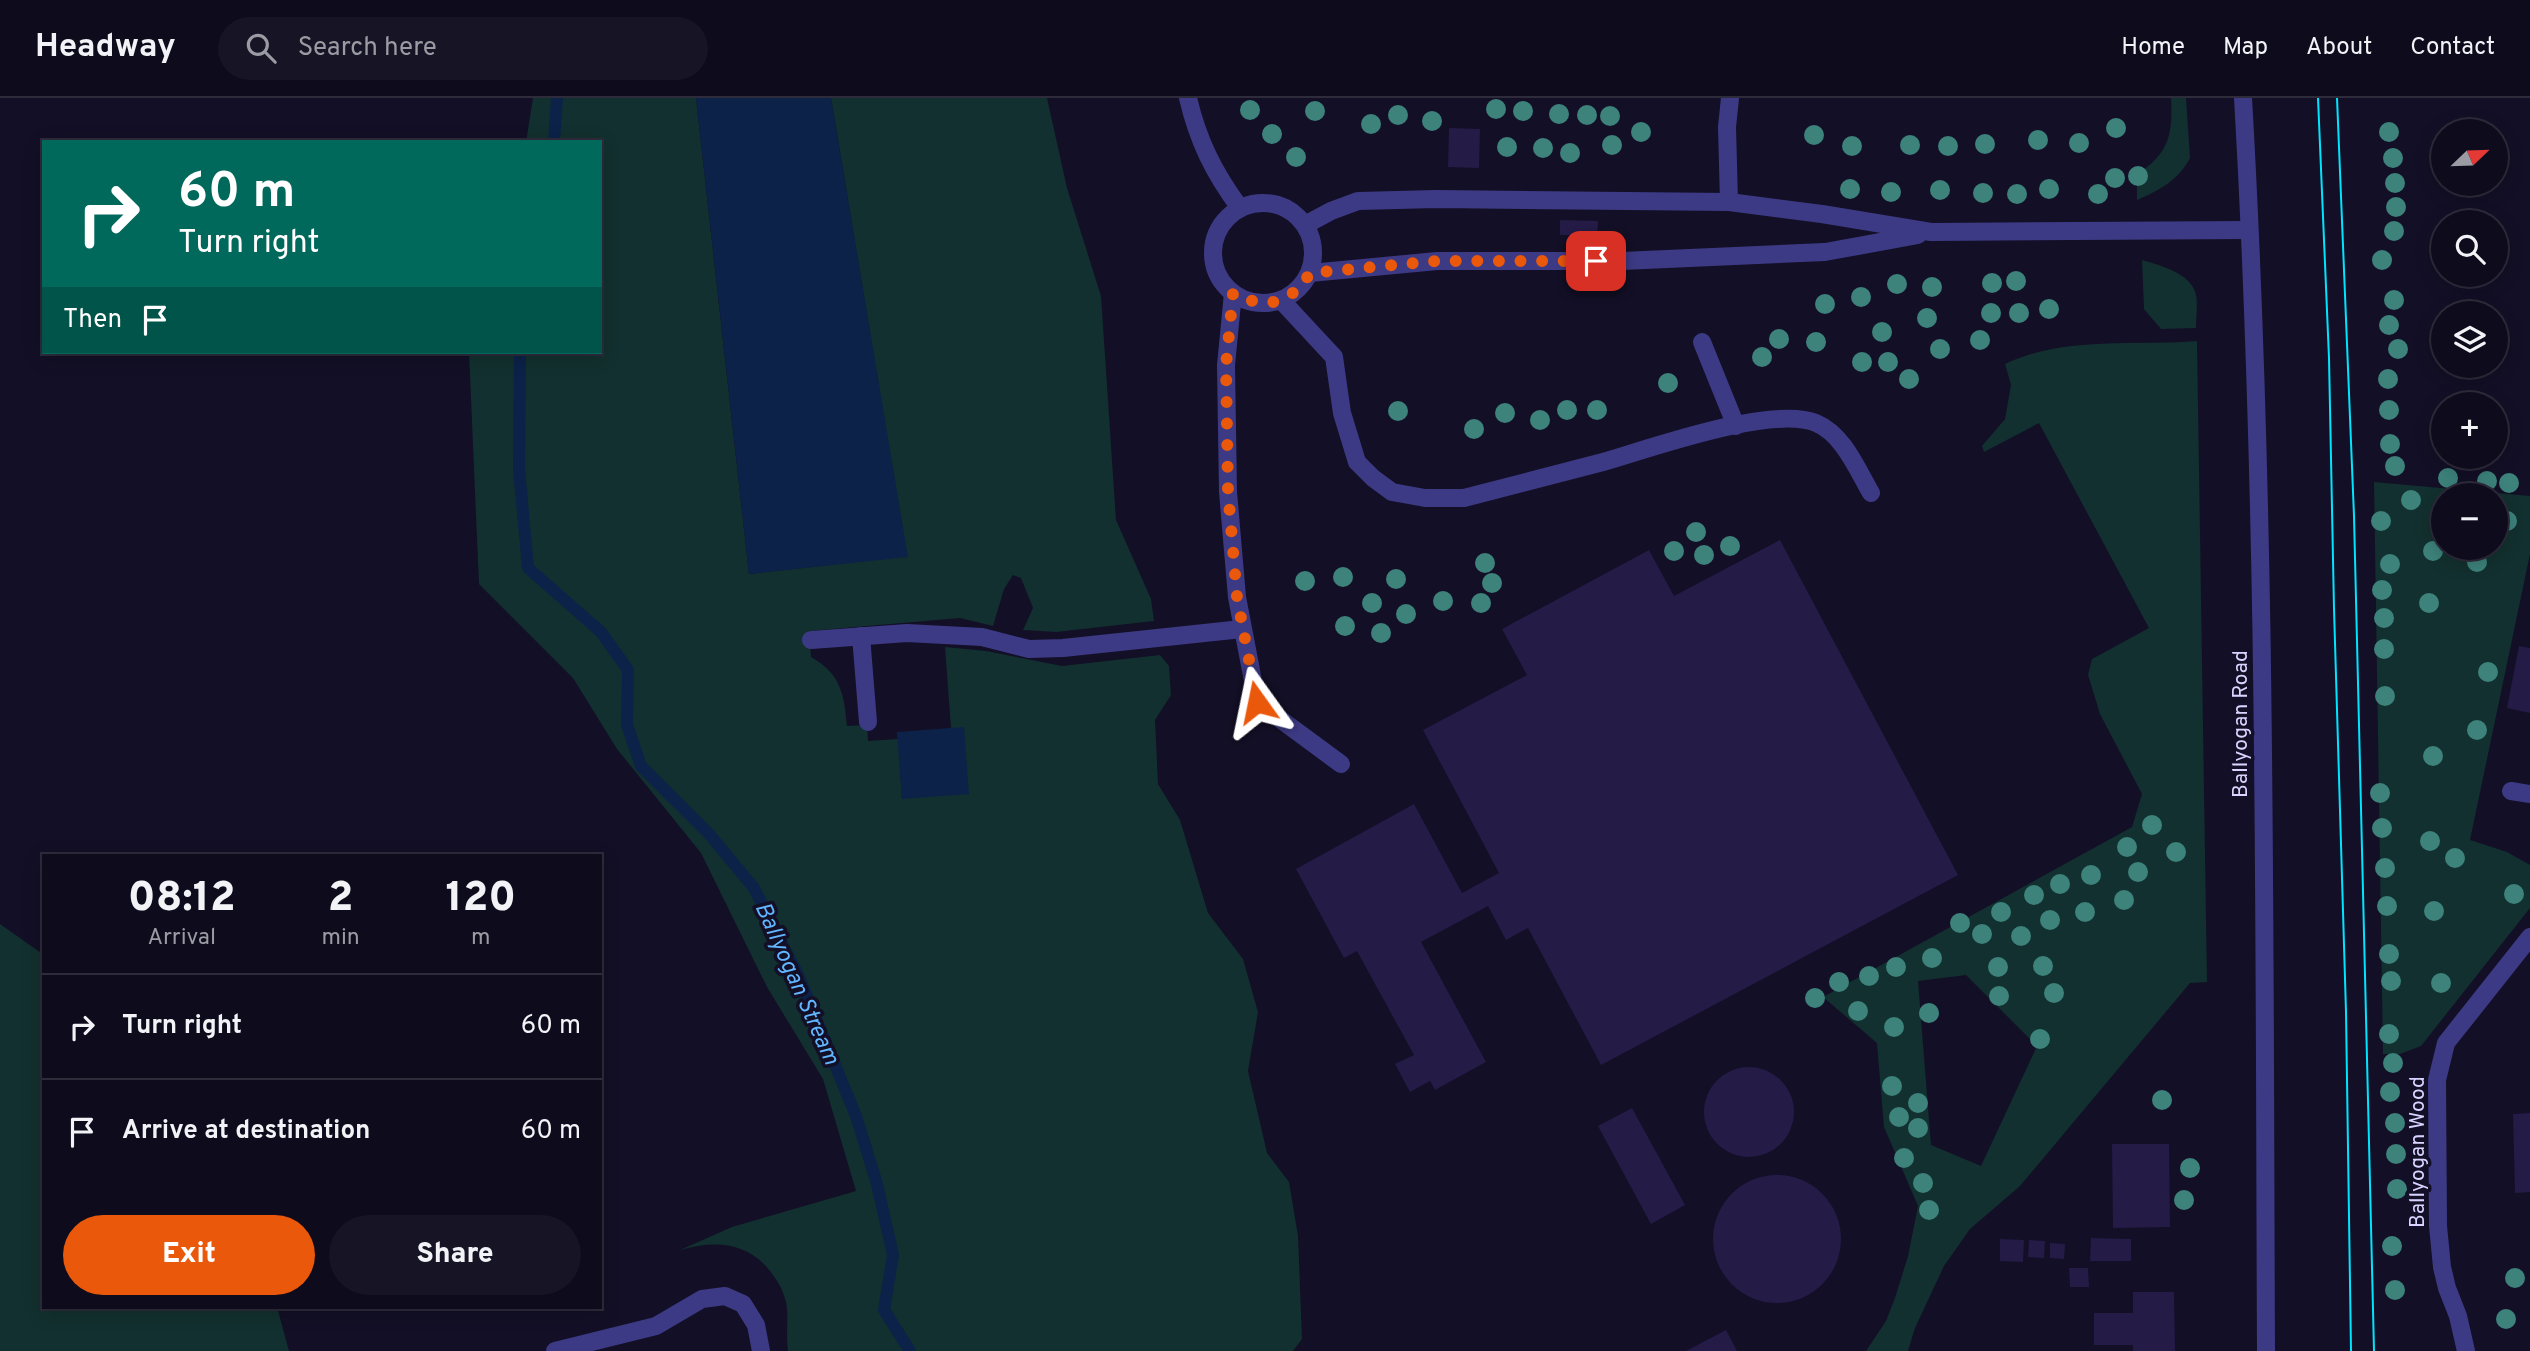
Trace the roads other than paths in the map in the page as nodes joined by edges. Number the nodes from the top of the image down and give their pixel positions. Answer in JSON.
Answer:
{"nodes":[{"id":1,"x":1188,"y":98,"type":"edge"},
{"id":2,"x":1715,"y":98,"type":"edge"},
{"id":3,"x":1730,"y":98,"type":"edge"},
{"id":4,"x":2243,"y":98,"type":"edge"},
{"id":5,"x":1727,"y":127,"type":"junction"},
{"id":6,"x":1729,"y":202,"type":"junction"},
{"id":7,"x":1240,"y":208,"type":"junction"},
{"id":8,"x":1305,"y":225,"type":"junction"},
{"id":9,"x":2249,"y":230,"type":"junction"},
{"id":10,"x":1931,"y":232,"type":"junction"},
{"id":11,"x":1310,"y":273,"type":"junction"},
{"id":12,"x":1233,"y":293,"type":"junction"},
{"id":13,"x":1281,"y":300,"type":"junction"},
{"id":14,"x":1702,"y":342,"type":"dead end"},
{"id":15,"x":1736,"y":426,"type":"junction"},
{"id":16,"x":1871,"y":493,"type":"dead end"},
{"id":17,"x":1242,"y":629,"type":"junction"},
{"id":18,"x":861,"y":636,"type":"junction"},
{"id":19,"x":811,"y":640,"type":"dead end"},
{"id":20,"x":868,"y":722,"type":"dead end"},
{"id":21,"x":1341,"y":764,"type":"dead end"},
{"id":22,"x":2511,"y":791,"type":"dead end"},
{"id":23,"x":2530,"y":794,"type":"edge"},
{"id":24,"x":2530,"y":937,"type":"edge"},
{"id":25,"x":555,"y":1351,"type":"edge"},
{"id":26,"x":761,"y":1351,"type":"edge"},
{"id":27,"x":2266,"y":1351,"type":"edge"},
{"id":28,"x":2466,"y":1351,"type":"edge"}],
"edges":[{"from":1,"to":7,"type":"street"},
{"from":2,"to":5,"type":"street"},
{"from":3,"to":5,"type":"street"},
{"from":4,"to":9,"type":"street","name":"Ballyogan Road"},
{"from":5,"to":6,"type":"street"},
{"from":6,"to":8,"type":"street"},
{"from":6,"to":10,"type":"street"},
{"from":7,"to":8,"type":"street"},
{"from":7,"to":12,"type":"street"},
{"from":8,"to":11,"type":"street"},
{"from":9,"to":10,"type":"street"},
{"from":9,"to":27,"type":"street","name":"Ballyogan Road"},
{"from":10,"to":11,"type":"street"},
{"from":11,"to":13,"type":"street"},
{"from":12,"to":13,"type":"street"},
{"from":12,"to":17,"type":"street"},
{"from":13,"to":15,"type":"street"},
{"from":14,"to":15,"type":"street"},
{"from":15,"to":16,"type":"street"},
{"from":17,"to":18,"type":"street"},
{"from":17,"to":21,"type":"street"},
{"from":18,"to":19,"type":"street"},
{"from":18,"to":20,"type":"street"},
{"from":22,"to":23,"type":"street"},
{"from":24,"to":28,"type":"street","name":"Ballyogan Wood"},
{"from":25,"to":26,"type":"street"}]}
